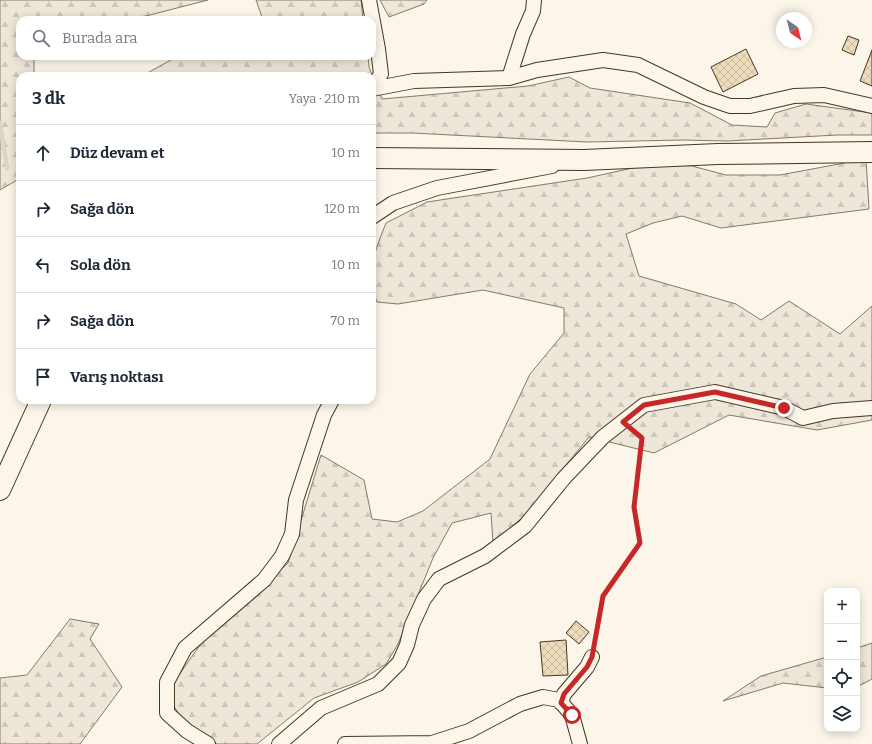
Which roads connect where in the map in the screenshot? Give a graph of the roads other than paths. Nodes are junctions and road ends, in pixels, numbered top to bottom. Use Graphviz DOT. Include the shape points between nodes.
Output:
graph roads {
  1 [pos="370,0"];
  2 [pos="534,0"];
  3 [pos="373,16"];
  4 [pos="376,37"];
  5 [pos="509,78"];
  6 [pos="376,82"];
  7 [pos="376,88"];
  8 [pos="872,106"];
  9 [pos="872,152"];
  10 [pos="376,158"];
  11 [pos="584,160"];
  12 [pos="376,215"];
  13 [pos="39,404"];
  14 [pos="330,404"];
  15 [pos="872,408"];
  16 [pos="0,490"];
  17 [pos="592,657"];
  18 [pos="561,703"];
  19 [pos="208,744"];
  20 [pos="279,744"];
  21 [pos="345,744"];
  22 [pos="580,744"];
  1 -- 3 [label="street"];
  2 -- 5 [label="street" via="533,11"];
  4 -- 6 [label="street" via="381,74"];
  5 -- 7 [label="street" via="414,81"];
  5 -- 8 [label="street" via="537,70 603,60 638,65 704,97 730,106 750,106 794,96 824,95"];
  9 -- 11 [label="main road" via="718,154"];
  10 -- 11 [label="main road"];
  11 -- 12 [label="street" via="437,188 393,203"];
  13 -- 16 [label="main road"];
  14 -- 19 [label="street" via="296,500 292,534 282,556 264,580 185,648 167,682 167,713 187,731"];
  15 -- 20 [label="street" via="833,411 803,418 784,408 715,392 644,405 604,437 564,478 525,526 485,556 439,579 424,599 399,663 378,684 321,708"];
  17 -- 18 [label="street" via="587,667 564,694"];
  18 -- 21 [label="street" via="559,700 544,697 520,704 470,731 432,743"];
  18 -- 22 [label="street" via="572,715"];
}
